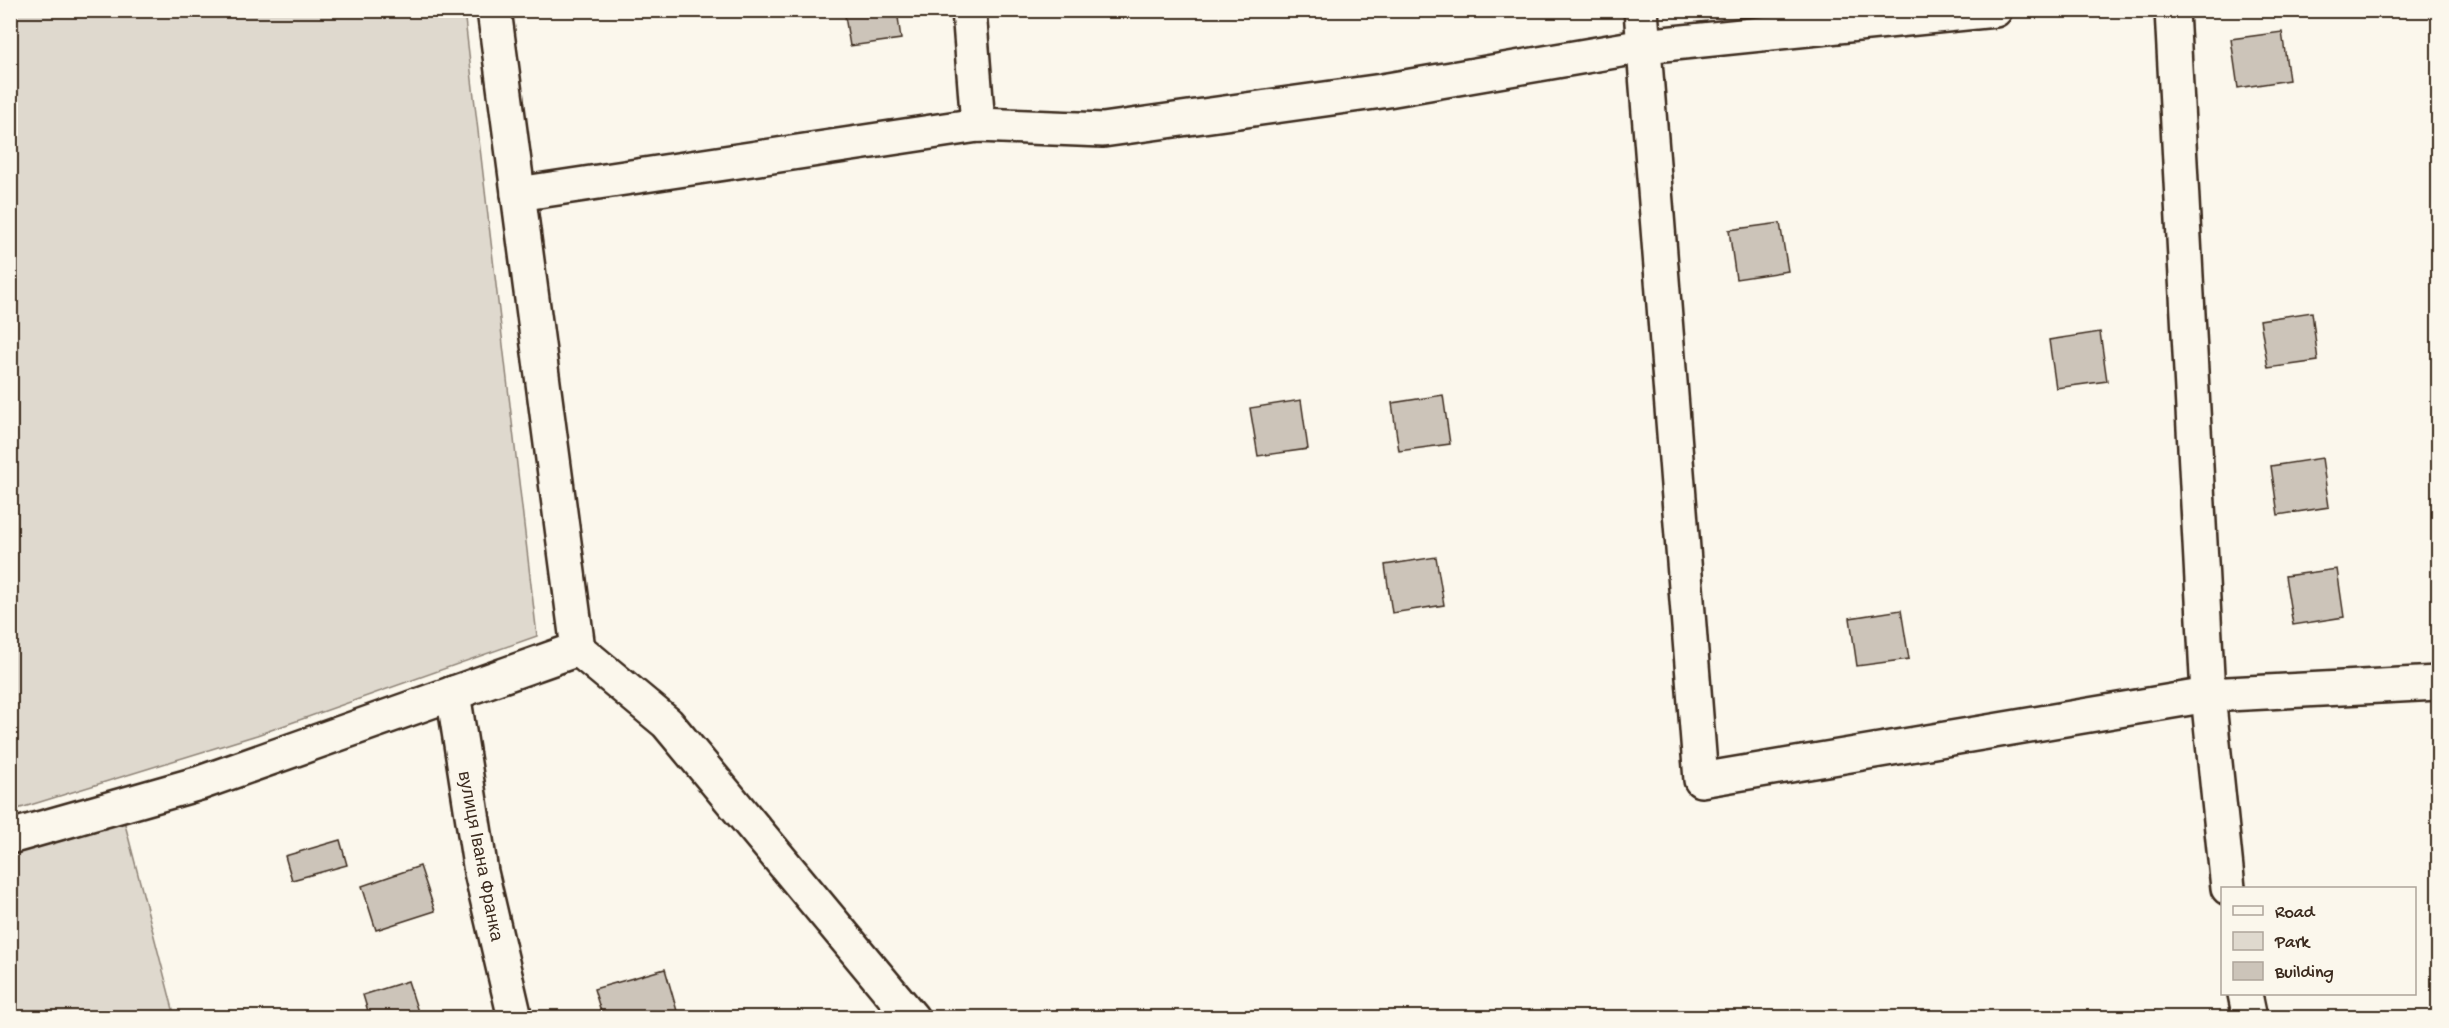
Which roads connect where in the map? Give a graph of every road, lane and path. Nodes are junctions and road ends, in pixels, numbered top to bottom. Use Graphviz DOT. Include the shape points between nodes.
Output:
graph roads {
  1 [pos="494,10"];
  2 [pos="969,10"];
  3 [pos="1641,10"];
  4 [pos="1995,10"];
  5 [pos="2172,10"];
  6 [pos="1644,46"];
  7 [pos="978,126"];
  8 [pos="518,195"];
  9 [pos="578,649"];
  10 [pos="2439,683"];
  11 [pos="453,693"];
  12 [pos="2208,695"];
  13 [pos="10,837"];
  14 [pos="2229,887"];
  15 [pos="2245,995"];
  16 [pos="515,1017"];
  17 [pos="912,1017"];
  18 [pos="2250,1017"];
  1 -- 8 [label="street"];
  2 -- 7 [label="street"];
  3 -- 6 [label="street"];
  4 -- 6 [label="street"];
  5 -- 12 [label="street"];
  6 -- 7 [label="street" via="1382,91 1103,130"];
  6 -- 12 [label="street" via="1701,780"];
  7 -- 8 [label="street"];
  8 -- 9 [label="street"];
  9 -- 11 [label="street"];
  9 -- 17 [label="street" via="667,723"];
  10 -- 12 [label="street"];
  11 -- 13 [label="street" via="200,783"];
  11 -- 16 [label="street, вулиця Івана Франка" via="481,872"];
  12 -- 14 [label="street"];
  15 -- 18 [label="street"];
}
